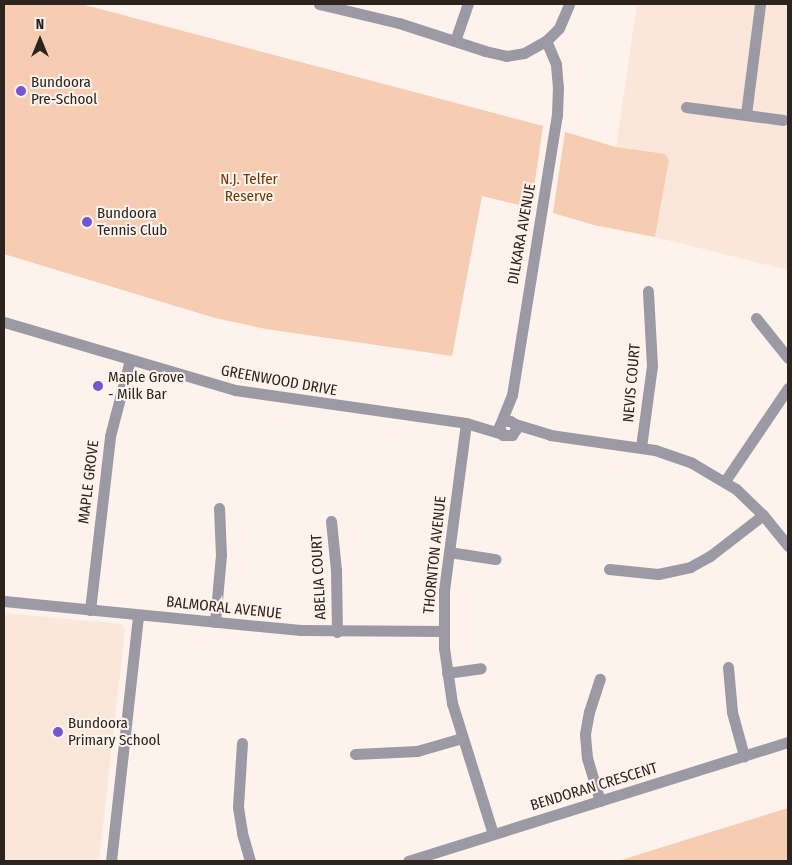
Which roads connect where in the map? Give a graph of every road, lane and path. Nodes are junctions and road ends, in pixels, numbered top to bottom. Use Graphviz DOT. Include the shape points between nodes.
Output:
graph roads {
  1 [pos="319,4"];
  2 [pos="468,4"];
  3 [pos="569,4"];
  4 [pos="760,4"];
  5 [pos="336,6"];
  6 [pos="455,41"];
  7 [pos="543,43"];
  8 [pos="686,107"];
  9 [pos="746,114"];
  10 [pos="783,120"];
  11 [pos="648,291"];
  12 [pos="756,318"];
  13 [pos="4,322"];
  14 [pos="788,358"];
  15 [pos="130,360"];
  16 [pos="788,388"];
  17 [pos="466,423"];
  18 [pos="508,427"];
  19 [pos="641,448"];
  20 [pos="724,481"];
  21 [pos="219,508"];
  22 [pos="763,515"];
  23 [pos="331,520"];
  24 [pos="788,546"];
  25 [pos="449,552"];
  26 [pos="495,559"];
  27 [pos="609,569"];
  28 [pos="4,601"];
  29 [pos="90,610"];
  30 [pos="138,615"];
  31 [pos="215,622"];
  32 [pos="443,631"];
  33 [pos="337,632"];
  34 [pos="728,666"];
  35 [pos="481,668"];
  36 [pos="447,673"];
  37 [pos="600,679"];
  38 [pos="462,738"];
  39 [pos="788,742"];
  40 [pos="242,743"];
  41 [pos="354,754"];
  42 [pos="744,756"];
  43 [pos="600,801"];
  44 [pos="493,834"];
  45 [pos="111,861"];
  46 [pos="250,861"];
  47 [pos="408,861"];
  1 -- 5 [label="street"];
  2 -- 6 [label="street"];
  3 -- 7 [label="street" via="559,28"];
  4 -- 9 [label="street"];
  5 -- 6 [label="street"];
  6 -- 7 [label="street" via="506,56 524,53"];
  7 -- 18 [label="street, DILKARA AVENUE" via="558,79 556,115"];
  8 -- 9 [label="street"];
  9 -- 10 [label="street"];
  11 -- 19 [label="street, NEVIS COURT" via="652,366"];
  12 -- 14 [label="street"];
  13 -- 15 [label="street, GREENWOOD DRIVE"];
  15 -- 17 [label="street, GREENWOOD DRIVE" via="250,394"];
  15 -- 29 [label="street, MAPLE GROVE" via="110,436"];
  16 -- 20 [label="street"];
  17 -- 18 [label="street, GREENWOOD DRIVE"];
  17 -- 25 [label="street, THORNTON AVENUE"];
  18 -- 19 [label="street, GREENWOOD DRIVE"];
  19 -- 20 [label="street, GREENWOOD DRIVE" via="692,463"];
  20 -- 22 [label="street, GREENWOOD DRIVE"];
  21 -- 31 [label="street" via="221,555"];
  22 -- 24 [label="street, GREENWOOD DRIVE"];
  22 -- 27 [label="street" via="710,556 684,569 652,574"];
  23 -- 33 [label="street, ABELIA COURT"];
  25 -- 26 [label="street"];
  25 -- 32 [label="street, THORNTON AVENUE"];
  28 -- 29 [label="street, BALMORAL AVENUE"];
  29 -- 30 [label="street, BALMORAL AVENUE"];
  30 -- 31 [label="street, BALMORAL AVENUE"];
  30 -- 45 [label="street"];
  31 -- 33 [label="street, BALMORAL AVENUE"];
  32 -- 33 [label="street, BALMORAL AVENUE"];
  32 -- 36 [label="street, THORNTON AVENUE"];
  34 -- 42 [label="street" via="732,712"];
  35 -- 36 [label="street"];
  36 -- 38 [label="street, THORNTON AVENUE"];
  37 -- 43 [label="street" via="585,734 587,758"];
  38 -- 41 [label="street" via="417,751"];
  38 -- 44 [label="street, THORNTON AVENUE"];
  39 -- 42 [label="street, BENDORAN CRESCENT"];
  40 -- 46 [label="street" via="238,807"];
  42 -- 43 [label="street, BENDORAN CRESCENT"];
  43 -- 44 [label="street, BENDORAN CRESCENT"];
  44 -- 47 [label="street, BENDORAN CRESCENT"];
}
